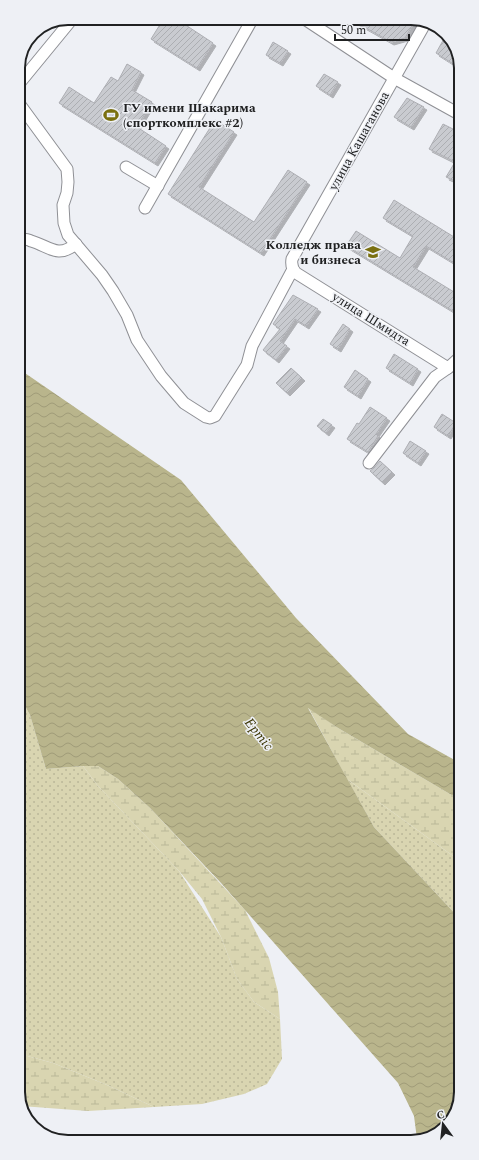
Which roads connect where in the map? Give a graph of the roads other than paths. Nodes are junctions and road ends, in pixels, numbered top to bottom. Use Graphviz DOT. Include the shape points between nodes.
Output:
graph roads {
  1 [pos="67,25"];
  2 [pos="249,25"];
  3 [pos="314,25"];
  4 [pos="423,26"];
  5 [pos="25,76"];
  6 [pos="394,78"];
  7 [pos="454,111"];
  8 [pos="25,112"];
  9 [pos="126,167"];
  10 [pos="158,186"];
  11 [pos="145,208"];
  12 [pos="25,240"];
  13 [pos="76,244"];
  14 [pos="292,264"];
  15 [pos="454,363"];
  16 [pos="448,368"];
  17 [pos="369,463"];
  1 -- 5 [label="street"];
  2 -- 10 [label="street"];
  3 -- 6 [label="street"];
  4 -- 6 [label="street, улица Кашаганова"];
  6 -- 7 [label="street"];
  6 -- 14 [label="street, улица Кашаганова"];
  8 -- 13 [label="street, улица Кашаганова" via="67,169 67,193 63,204 64,223 68,235"];
  9 -- 10 [label="street"];
  10 -- 11 [label="street"];
  12 -- 13 [label="street" via="56,251 69,250"];
  13 -- 14 [label="street, улица Кашаганова" via="113,291 127,315 137,340 165,381 184,403 210,418 216,416 247,366 252,346"];
  14 -- 16 [label="street, улица Шмидта" via="296,273"];
  15 -- 16 [label="street"];
  16 -- 17 [label="street" via="435,377"];
}
